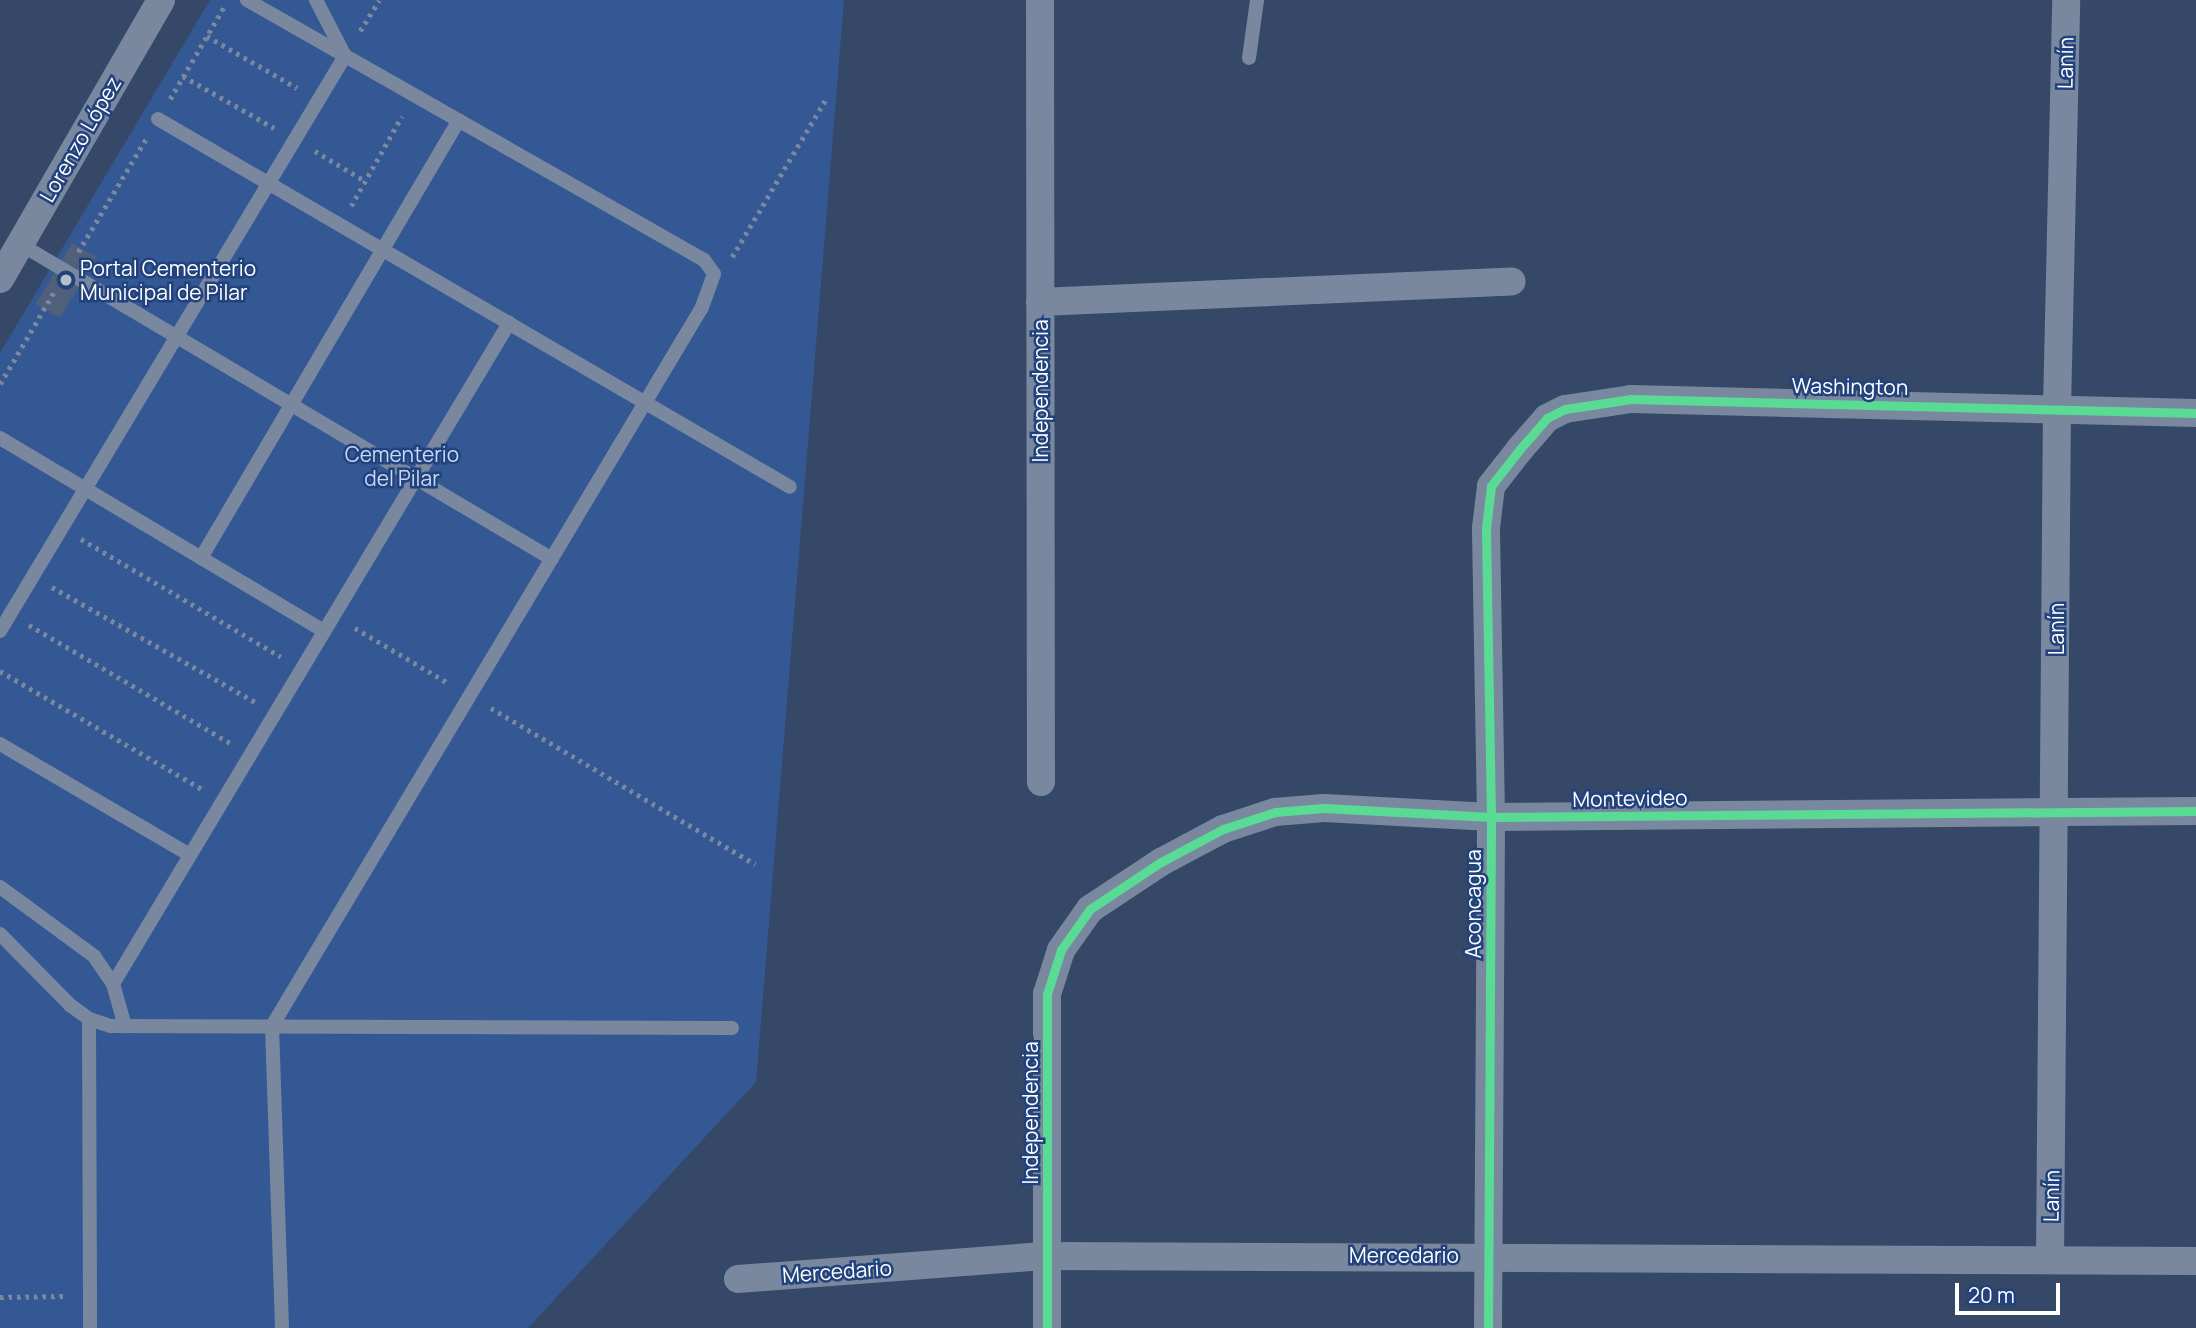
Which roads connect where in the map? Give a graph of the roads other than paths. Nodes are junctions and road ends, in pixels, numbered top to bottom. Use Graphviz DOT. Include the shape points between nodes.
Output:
graph roads {
  1 [pos="161,0"];
  2 [pos="247,0"];
  3 [pos="316,0"];
  4 [pos="1040,0"];
  5 [pos="1257,0"];
  6 [pos="2066,0"];
  7 [pos="345,56"];
  8 [pos="1249,58"];
  9 [pos="158,119"];
  10 [pos="459,120"];
  11 [pos="269,183"];
  12 [pos="20,244"];
  13 [pos="383,249"];
  14 [pos="1,274"];
  15 [pos="1512,281"];
  16 [pos="1040,303"];
  17 [pos="509,323"];
  18 [pos="177,337"];
  19 [pos="646,403"];
  20 [pos="291,404"];
  21 [pos="2057,408"];
  22 [pos="2196,413"];
  23 [pos="0,438"];
  24 [pos="1520,449"];
  25 [pos="416,478"];
  26 [pos="790,487"];
  27 [pos="85,489"];
  28 [pos="201,558"];
  29 [pos="552,559"];
  30 [pos="0,631"];
  31 [pos="324,631"];
  32 [pos="0,744"];
  33 [pos="1041,782"];
  34 [pos="2055,811"];
  35 [pos="2196,811"];
  36 [pos="1491,817"];
  37 [pos="190,855"];
  38 [pos="0,887"];
  39 [pos="1090,909"];
  40 [pos="0,934"];
  41 [pos="113,984"];
  42 [pos="89,1019"];
  43 [pos="125,1026"];
  44 [pos="272,1026"];
  45 [pos="732,1028"];
  46 [pos="1488,1255"];
  47 [pos="1047,1256"];
  48 [pos="2050,1259"];
  49 [pos="2196,1261"];
  50 [pos="738,1279"];
  51 [pos="89,1328"];
  52 [pos="282,1328"];
  53 [pos="1047,1328"];
  54 [pos="1488,1328"];
  1 -- 12 [label="street, Lorenzo López"];
  2 -- 7 [label="lane"];
  3 -- 7 [label="lane"];
  4 -- 16 [label="street, Independencia"];
  5 -- 8 [label="lane"];
  6 -- 21 [label="street, Lanín"];
  7 -- 10 [label="lane"];
  7 -- 11 [label="lane"];
  9 -- 11 [label="lane"];
  10 -- 13 [label="lane"];
  10 -- 19 [label="lane" via="704,260 714,274 712,291"];
  11 -- 13 [label="lane"];
  11 -- 18 [label="lane"];
  12 -- 14 [label="street, Lorenzo López"];
  12 -- 18 [label="lane"];
  13 -- 17 [label="lane"];
  13 -- 20 [label="lane"];
  15 -- 16 [label="street"];
  16 -- 33 [label="street, Independencia"];
  17 -- 19 [label="lane"];
  17 -- 25 [label="lane"];
  18 -- 20 [label="lane"];
  18 -- 27 [label="lane"];
  19 -- 26 [label="lane"];
  19 -- 29 [label="lane"];
  20 -- 25 [label="lane"];
  20 -- 28 [label="lane"];
  21 -- 22 [label="street, Washington"];
  21 -- 24 [label="street, Washington" via="1631,399 1565,409 1547,418"];
  21 -- 34 [label="street, Lanín"];
  23 -- 27 [label="lane"];
  24 -- 36 [label="street, Aconcagua" via="1491,486 1487,501"];
  25 -- 29 [label="lane"];
  25 -- 31 [label="lane"];
  27 -- 28 [label="lane"];
  27 -- 30 [label="lane"];
  28 -- 31 [label="lane"];
  29 -- 44 [label="lane"];
  31 -- 37 [label="lane"];
  32 -- 37 [label="lane"];
  34 -- 35 [label="street, Montevideo"];
  34 -- 36 [label="street, Montevideo"];
  34 -- 48 [label="street, Lanín"];
  36 -- 39 [label="street, Montevideo" via="1324,808 1275,812 1223,830 1161,862"];
  36 -- 46 [label="street, Aconcagua"];
  37 -- 41 [label="lane"];
  38 -- 41 [label="lane" via="94,956"];
  39 -- 47 [label="street, Independencia" via="1061,950 1047,994"];
  40 -- 42 [label="lane" via="28,966"];
  41 -- 43 [label="lane"];
  42 -- 43 [label="lane"];
  42 -- 51 [label="lane"];
  43 -- 44 [label="lane"];
  44 -- 45 [label="lane"];
  44 -- 52 [label="lane"];
  46 -- 47 [label="street, Mercedario"];
  46 -- 48 [label="street, Mercedario"];
  46 -- 54 [label="street, Aconcagua"];
  47 -- 50 [label="street, Mercedario"];
  47 -- 53 [label="street, Independencia"];
  48 -- 49 [label="street, Mercedario"];
}
